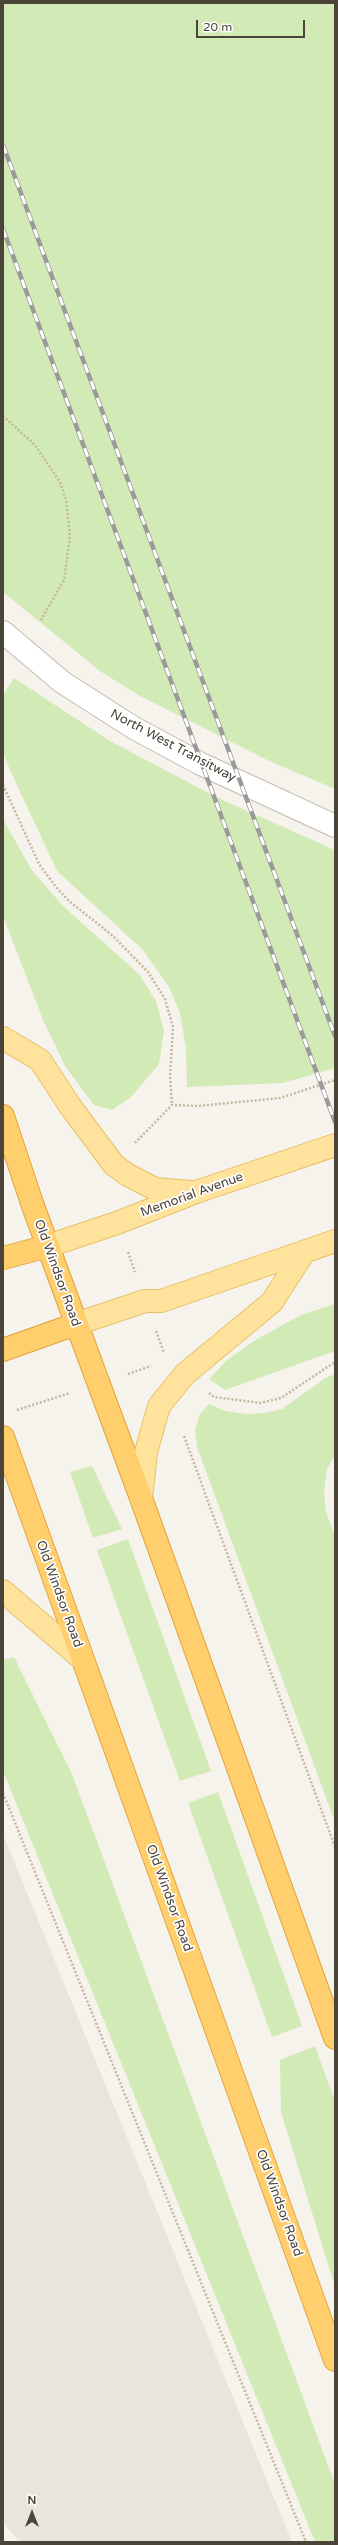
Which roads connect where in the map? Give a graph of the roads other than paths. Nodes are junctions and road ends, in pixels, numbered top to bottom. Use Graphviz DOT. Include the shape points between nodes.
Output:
graph roads {
  1 [pos="3,632"];
  2 [pos="335,826"];
  3 [pos="3,1038"];
  4 [pos="3,1116"];
  5 [pos="335,1145"];
  6 [pos="196,1192"];
  7 [pos="335,1241"];
  8 [pos="48,1246"];
  9 [pos="304,1252"];
  10 [pos="3,1258"];
  11 [pos="76,1324"];
  12 [pos="3,1350"];
  13 [pos="3,1437"];
  14 [pos="141,1498"];
  15 [pos="3,1591"];
  16 [pos="82,1658"];
  17 [pos="335,2038"];
  18 [pos="335,2360"];
  1 -- 2 [label="lane, North West Transitway" via="62,682 134,728 201,764"];
  3 -- 6 [label="main road" via="40,1060 114,1165 155,1189"];
  4 -- 8 [label="highway, Old Windsor Road"];
  5 -- 6 [label="main road, Memorial Avenue"];
  6 -- 8 [label="main road, Memorial Avenue" via="118,1223"];
  7 -- 9 [label="main road"];
  8 -- 10 [label="highway"];
  8 -- 11 [label="highway, Old Windsor Road"];
  9 -- 11 [label="main road" via="161,1301 145,1301"];
  9 -- 14 [label="main road" via="272,1302 185,1374 159,1406 146,1452"];
  11 -- 12 [label="highway"];
  11 -- 14 [label="highway, Old Windsor Road"];
  13 -- 16 [label="highway, Old Windsor Road"];
  14 -- 17 [label="highway, Old Windsor Road"];
  15 -- 16 [label="main road"];
  16 -- 18 [label="highway, Old Windsor Road"];
}
